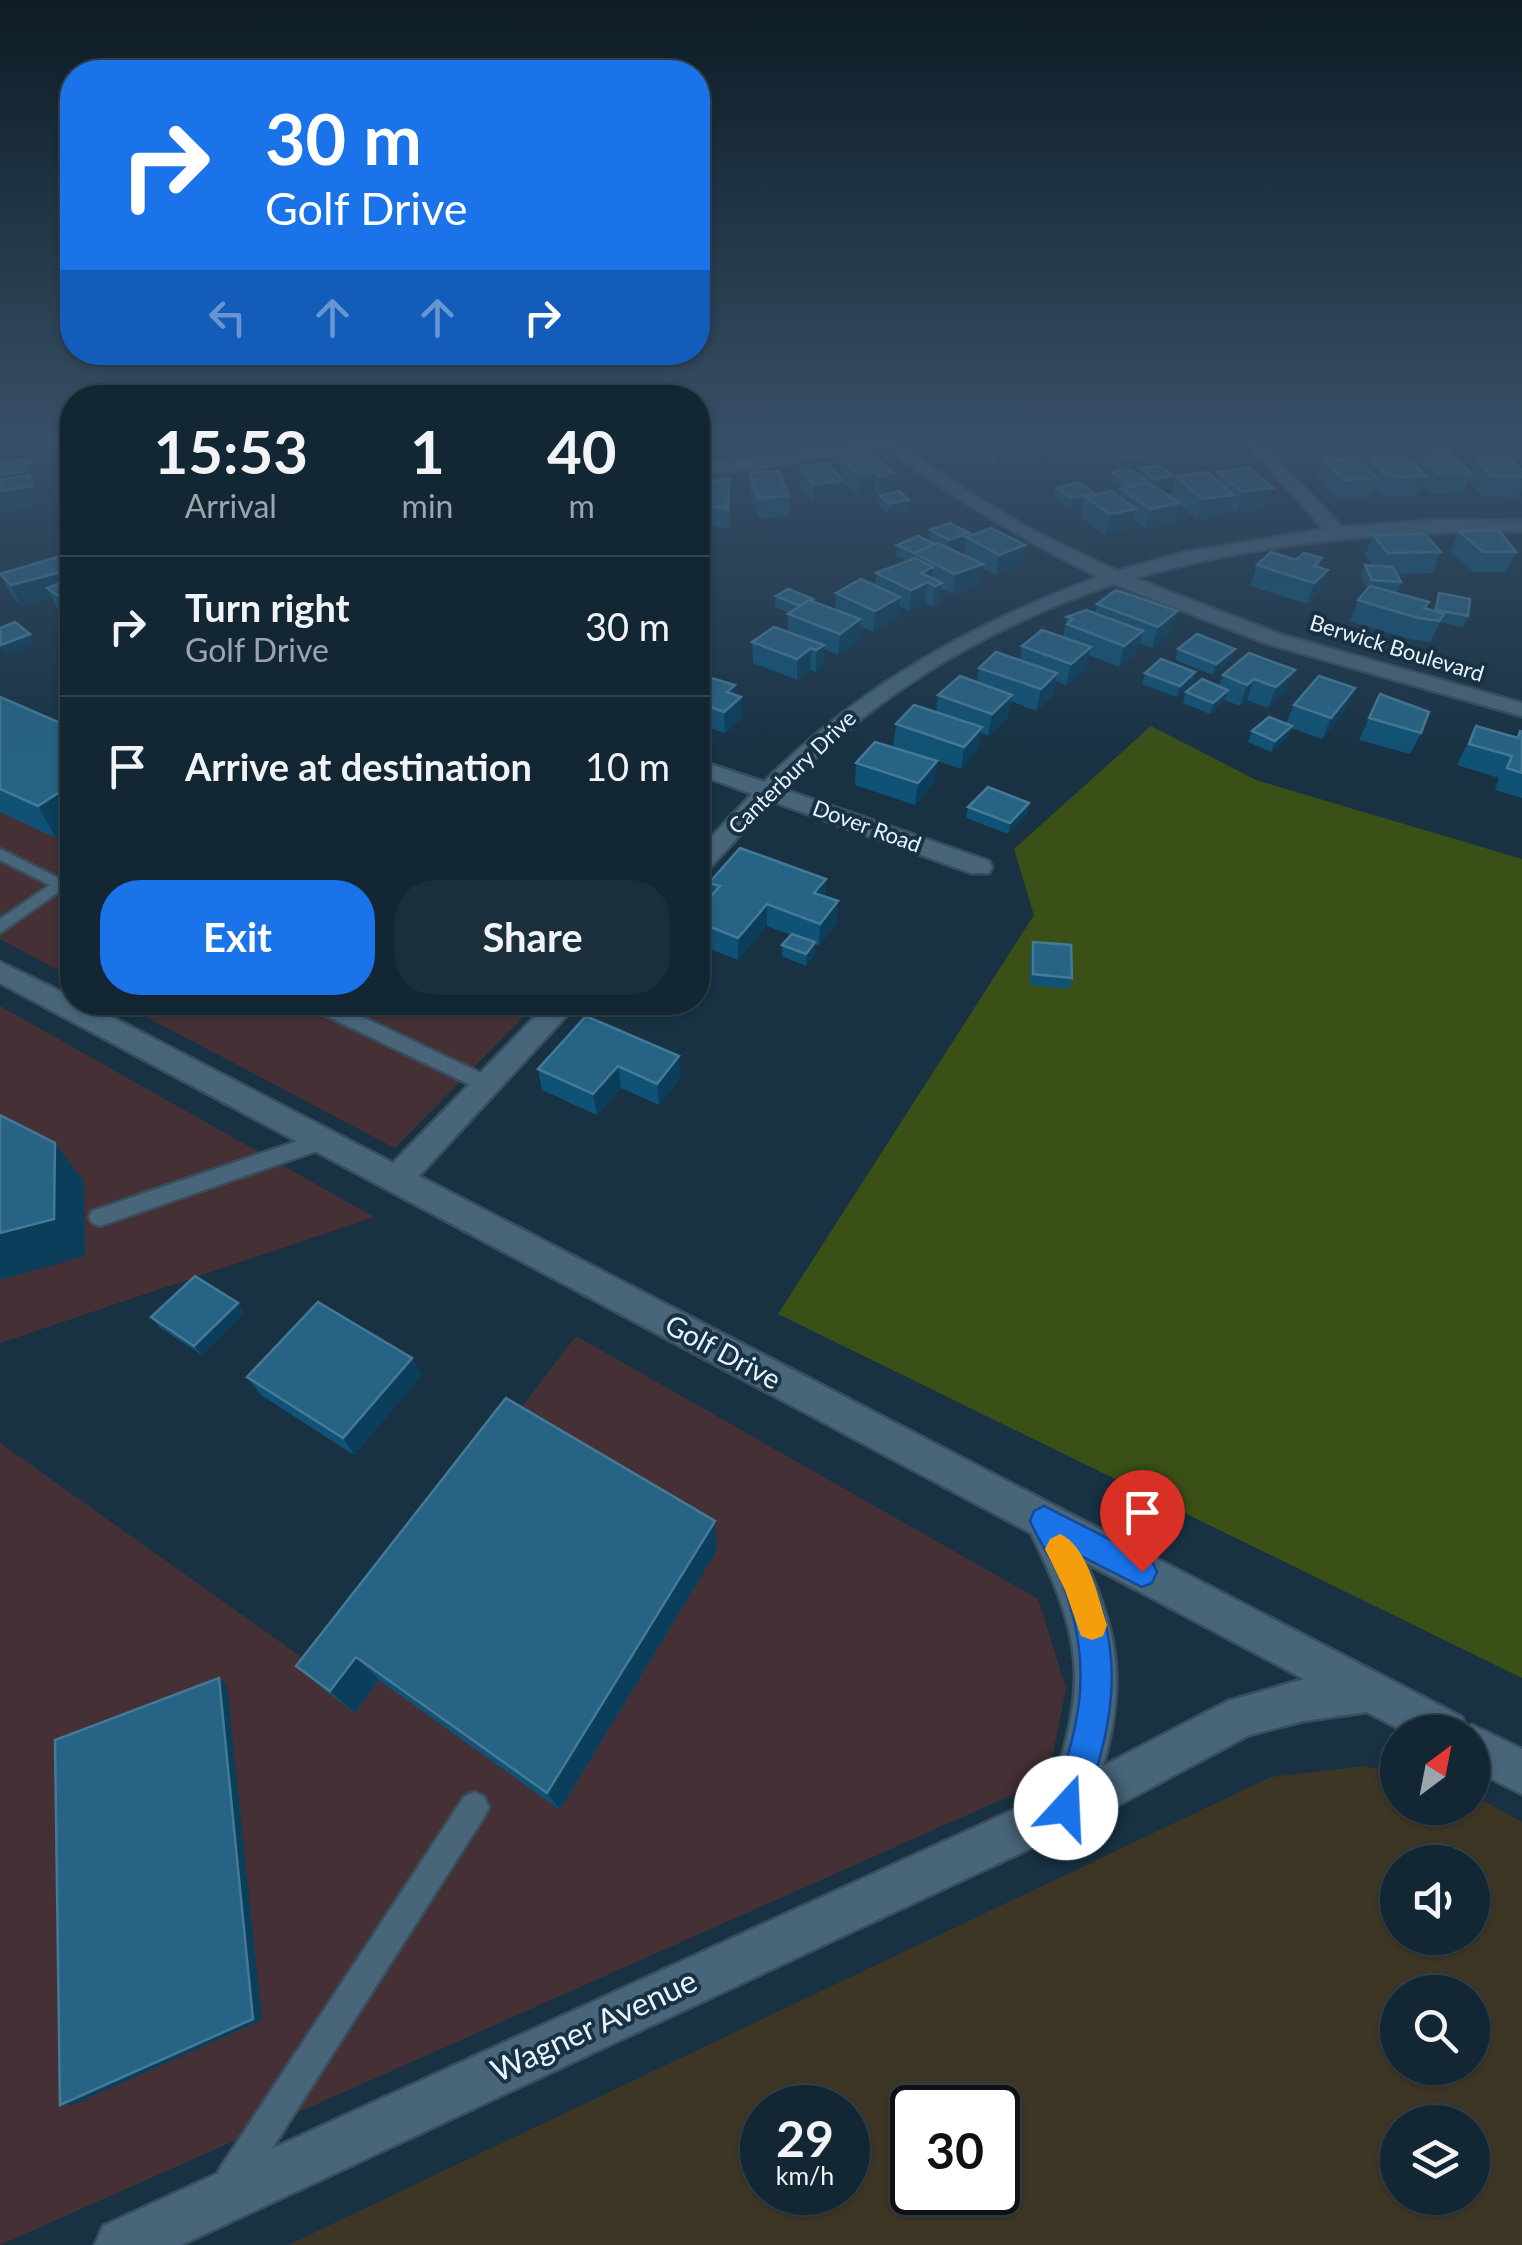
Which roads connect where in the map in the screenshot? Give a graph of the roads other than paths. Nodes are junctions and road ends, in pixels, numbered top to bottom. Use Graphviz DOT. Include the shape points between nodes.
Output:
graph roads {
  1 [pos="1059,547"];
  2 [pos="1246,547"];
  3 [pos="1119,577"];
  4 [pos="1522,710"];
  5 [pos="710,771"];
  6 [pos="768,792"];
  7 [pos="710,852"];
  8 [pos="0,854"];
  9 [pos="980,866"];
  10 [pos="60,883"];
  11 [pos="60,892"];
  12 [pos="0,927"];
  13 [pos="0,971"];
  14 [pos="60,1002"];
  15 [pos="84,1015"];
  16 [pos="342,1015"];
  17 [pos="554,1015"];
  18 [pos="488,1084"];
  19 [pos="322,1140"];
  20 [pos="396,1180"];
  21 [pos="100,1217"];
  22 [pos="1044,1521"];
  23 [pos="1369,1691"];
  24 [pos="1415,1715"];
  25 [pos="1490,1755"];
  26 [pos="1522,1772"];
  27 [pos="474,1807"];
  28 [pos="1066,1808"];
  29 [pos="219,2200"];
  30 [pos="122,2245"];
  1 -- 3 [label="street, Berwick Boulevard"];
  2 -- 3 [label="street, Canterbury Drive"];
  3 -- 4 [label="street, Berwick Boulevard" via="1290,642"];
  3 -- 6 [label="street, Canterbury Drive" via="1046,602 940,652 849,716"];
  5 -- 6 [label="street, Dover Road"];
  6 -- 7 [label="street, Canterbury Drive"];
  6 -- 9 [label="street, Dover Road"];
  8 -- 10 [label="lane"];
  11 -- 12 [label="lane"];
  13 -- 14 [label="street, Golf Drive"];
  15 -- 19 [label="street, Golf Drive"];
  16 -- 18 [label="lane"];
  17 -- 18 [label="street"];
  18 -- 20 [label="street"];
  19 -- 20 [label="street, Golf Drive"];
  19 -- 21 [label="lane"];
  20 -- 22 [label="street, Golf Drive"];
  22 -- 23 [label="street, Golf Drive"];
  22 -- 28 [label="street" via="1079,1584 1098,1662 1092,1737"];
  23 -- 24 [label="street, Golf Drive"];
  23 -- 28 [label="street, Wagner Avenue" via="1243,1716"];
  25 -- 26 [label="street"];
  27 -- 29 [label="lane"];
  28 -- 29 [label="street, Wagner Avenue"];
  29 -- 30 [label="street, Wagner Avenue"];
}
